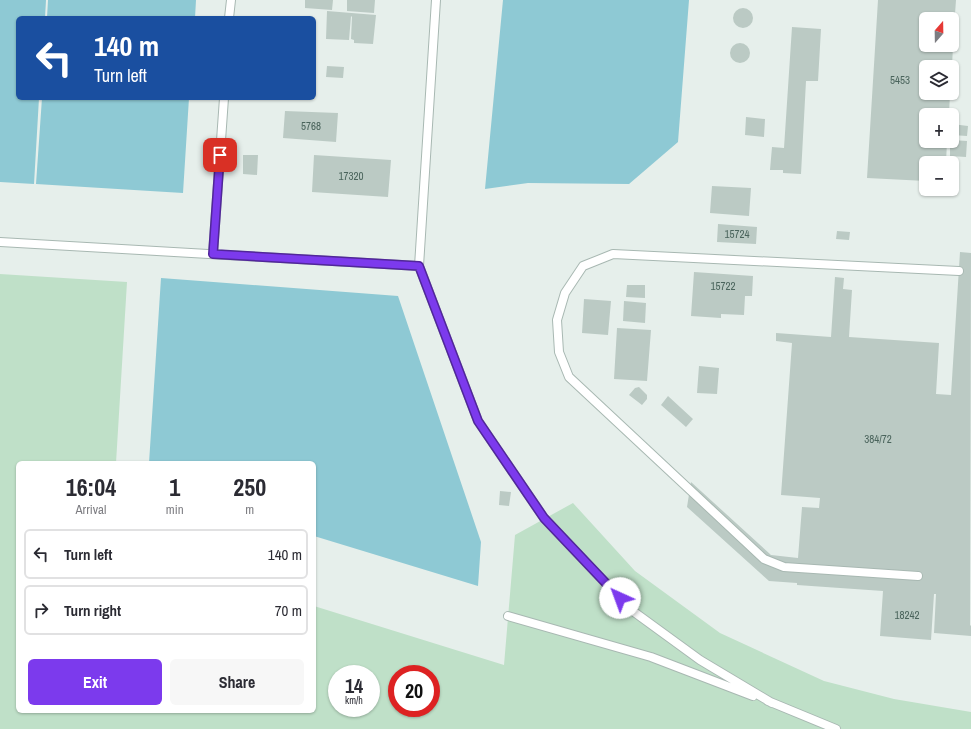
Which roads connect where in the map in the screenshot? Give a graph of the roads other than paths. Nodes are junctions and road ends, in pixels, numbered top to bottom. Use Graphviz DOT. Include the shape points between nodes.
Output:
graph roads {
  1 [pos="231,0"];
  2 [pos="436,0"];
  3 [pos="230,16"];
  4 [pos="224,100"];
  5 [pos="0,242"];
  6 [pos="213,254"];
  7 [pos="419,266"];
  8 [pos="959,272"];
  9 [pos="918,576"];
  10 [pos="508,616"];
  11 [pos="772,703"];
  12 [pos="836,729"];
  1 -- 3 [label="lane"];
  2 -- 7 [label="lane"];
  4 -- 6 [label="lane"];
  5 -- 6 [label="lane"];
  6 -- 7 [label="lane"];
  7 -- 11 [label="lane" via="478,421 544,518 630,609 700,660"];
  8 -- 9 [label="lane" via="613,254 583,266 565,293 557,320 559,352 569,377 764,559 784,567"];
  10 -- 11 [label="lane" via="651,658"];
  11 -- 12 [label="lane"];
}
